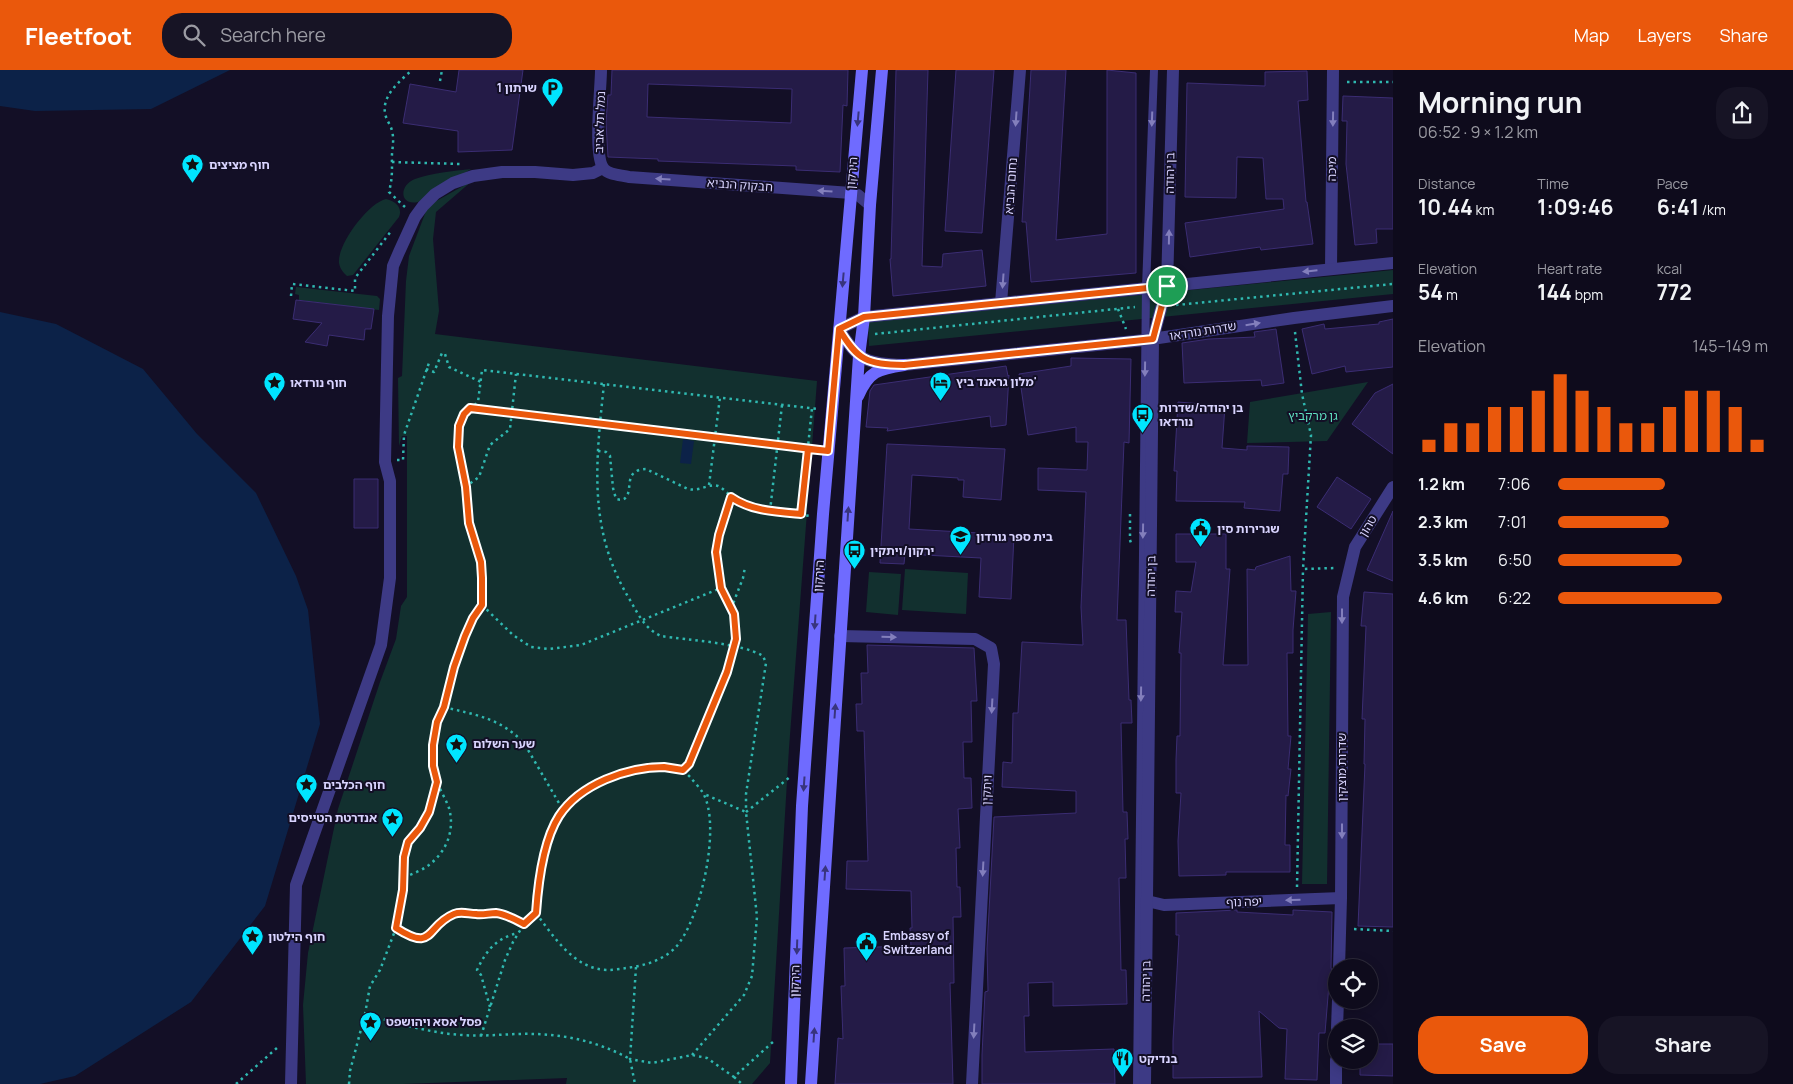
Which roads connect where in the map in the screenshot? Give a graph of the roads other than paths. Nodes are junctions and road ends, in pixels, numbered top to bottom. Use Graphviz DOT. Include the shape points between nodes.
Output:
graph roads {
  1 [pos="602,70"];
  2 [pos="862,70"];
  3 [pos="882,70"];
  4 [pos="1020,70"];
  5 [pos="1154,70"];
  6 [pos="1173,70"];
  7 [pos="1333,76"];
  8 [pos="605,170"];
  9 [pos="851,192"];
  10 [pos="870,205"];
  11 [pos="1393,263"];
  12 [pos="1331,269"];
  13 [pos="1167,286"];
  14 [pos="1146,288"];
  15 [pos="1002,303"];
  16 [pos="1393,306"];
  17 [pos="864,317"];
  18 [pos="839,329"];
  19 [pos="1149,340"];
  20 [pos="859,356"];
  21 [pos="904,365"];
  22 [pos="856,400"];
  23 [pos="1393,487"];
  24 [pos="1350,568"];
  25 [pos="840,636"];
  26 [pos="1341,898"];
  27 [pos="1147,901"];
  28 [pos="1339,959"];
  29 [pos="1336,1069"];
  30 [pos="291,1084"];
  31 [pos="791,1084"];
  32 [pos="811,1084"];
  33 [pos="972,1084"];
  34 [pos="1137,1084"];
  35 [pos="1145,1084"];
  36 [pos="1336,1084"];
  1 -- 8 [label="street, נמל תל אביב" via="598,144 599,161"];
  2 -- 9 [label="main road, הירקון, one-way"];
  3 -- 10 [label="main road, הירקון"];
  4 -- 15 [label="street, נחום הנביא, one-way"];
  5 -- 14 [label="lane, בן יהודה, one-way"];
  13 -- 6 [label="street, בן יהודה, one-way"];
  7 -- 12 [label="street, מיכה, one-way"];
  9 -- 8 [label="street, חבקוק הנביא, one-way" via="629,176"];
  8 -- 30 [label="street" via="573,175 502,172 453,183 423,206 393,266 388,316 385,462 390,481 388,605 380,645 296,885"];
  9 -- 10 [label="street"];
  9 -- 18 [label="main road, הירקון, one-way"];
  10 -- 17 [label="main road, הירקון"];
  11 -- 12 [label="street"];
  12 -- 13 [label="street, one-way"];
  13 -- 14 [label="street"];
  13 -- 19 [label="street, בן יהודה"];
  14 -- 15 [label="street"];
  14 -- 19 [label="lane, בן יהודה"];
  15 -- 17 [label="street"];
  19 -- 16 [label="street, שדרות נורדאו, one-way"];
  17 -- 18 [label="street"];
  17 -- 20 [label="main road, הירקון"];
  18 -- 20 [label="street"];
  18 -- 31 [label="main road, הירקון, one-way" via="802,806"];
  19 -- 21 [label="street, שדרות נורדאו"];
  19 -- 27 [label="street, בן יהודה"];
  19 -- 34 [label="lane, בן יהודה, one-way"];
  20 -- 21 [label="street, שדרות נורדאו" via="871,362"];
  20 -- 22 [label="main road, הירקון"];
  21 -- 22 [label="main road" via="872,373"];
  25 -- 22 [label="main road, הירקון, one-way"];
  23 -- 24 [label="street, טהון" via="1355,547"];
  24 -- 26 [label="street, שדרות מוצקין, one-way" via="1342,597"];
  32 -- 25 [label="main road, הירקון, one-way"];
  25 -- 33 [label="street, ויתקין, one-way" via="975,640 991,648 994,664"];
  26 -- 27 [label="street, יפה נוף, one-way" via="1164,905"];
  26 -- 28 [label="street, שדרות מוצקין"];
  27 -- 35 [label="street, בן יהודה"];
  29 -- 36 [label="street"];
}
